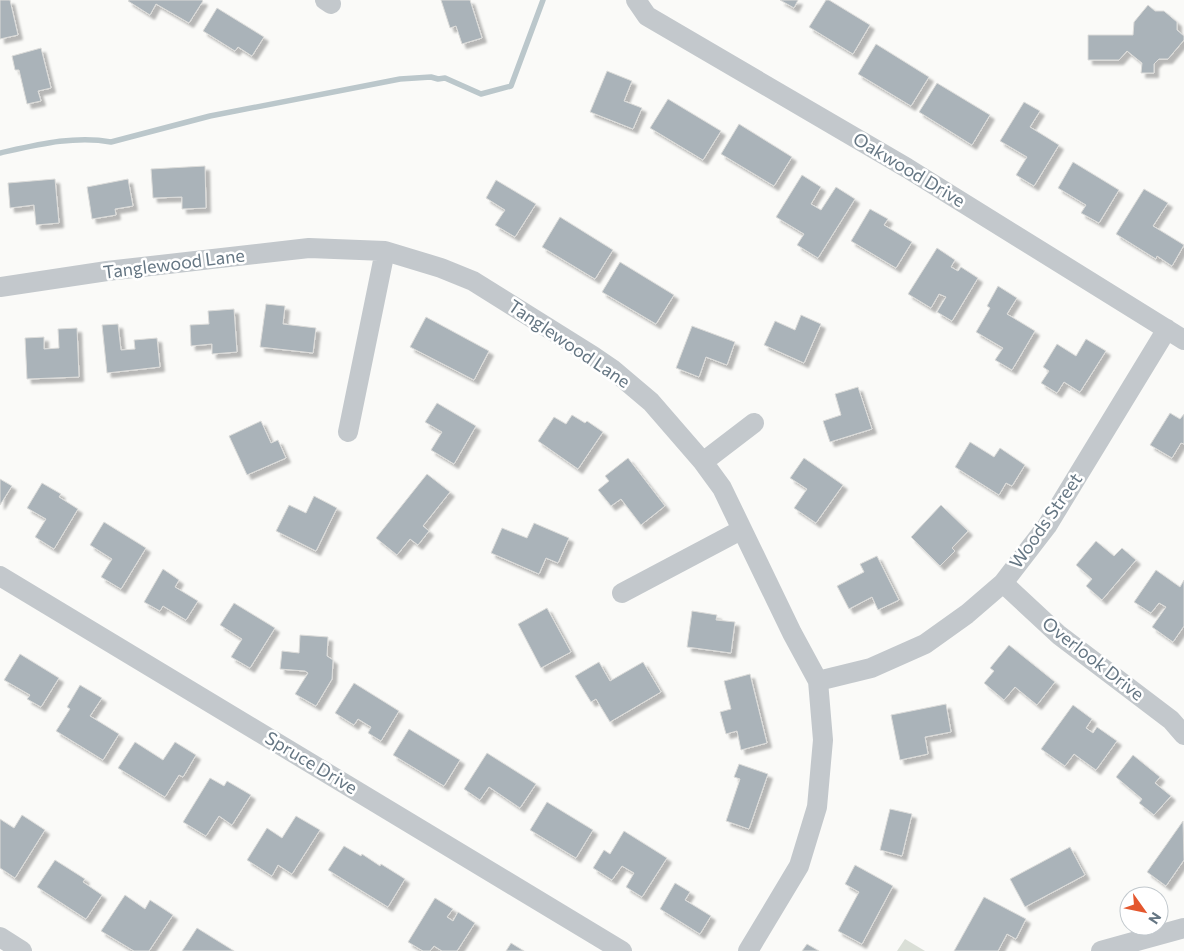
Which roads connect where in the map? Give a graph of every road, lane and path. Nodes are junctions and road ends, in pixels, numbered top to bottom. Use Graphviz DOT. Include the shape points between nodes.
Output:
graph roads {
  1 [pos="636,0"];
  2 [pos="386,251"];
  3 [pos="0,286"];
  4 [pos="1176,335"];
  5 [pos="754,422"];
  6 [pos="348,432"];
  7 [pos="703,462"];
  8 [pos="741,530"];
  9 [pos="0,576"];
  10 [pos="1003,582"];
  11 [pos="622,592"];
  12 [pos="818,681"];
  13 [pos="1184,735"];
  14 [pos="1184,928"];
  15 [pos="0,937"];
  16 [pos="22,951"];
  17 [pos="622,951"];
  18 [pos="748,951"];
  19 [pos="1101,951"];
  1 -- 4 [label="street, Oakwood Drive" via="647,16 907,168"];
  2 -- 3 [label="street, Tanglewood Lane" via="309,248"];
  2 -- 6 [label="street"];
  2 -- 7 [label="street, Tanglewood Lane" via="473,281 593,356 651,402"];
  4 -- 10 [label="street, Woods Street" via="1047,526"];
  5 -- 7 [label="street"];
  7 -- 8 [label="street, Tanglewood Lane" via="722,488"];
  8 -- 11 [label="street"];
  8 -- 12 [label="street, Tanglewood Lane"];
  9 -- 17 [label="street, Spruce Drive"];
  10 -- 12 [label="street, Woods Street" via="967,614 925,644 871,668"];
  10 -- 13 [label="street, Overlook Drive" via="1059,635 1171,720"];
  12 -- 18 [label="street, Tanglewood Lane" via="823,740 817,807 799,866"];
  14 -- 19 [label="street"];
  15 -- 16 [label="street"];
}
